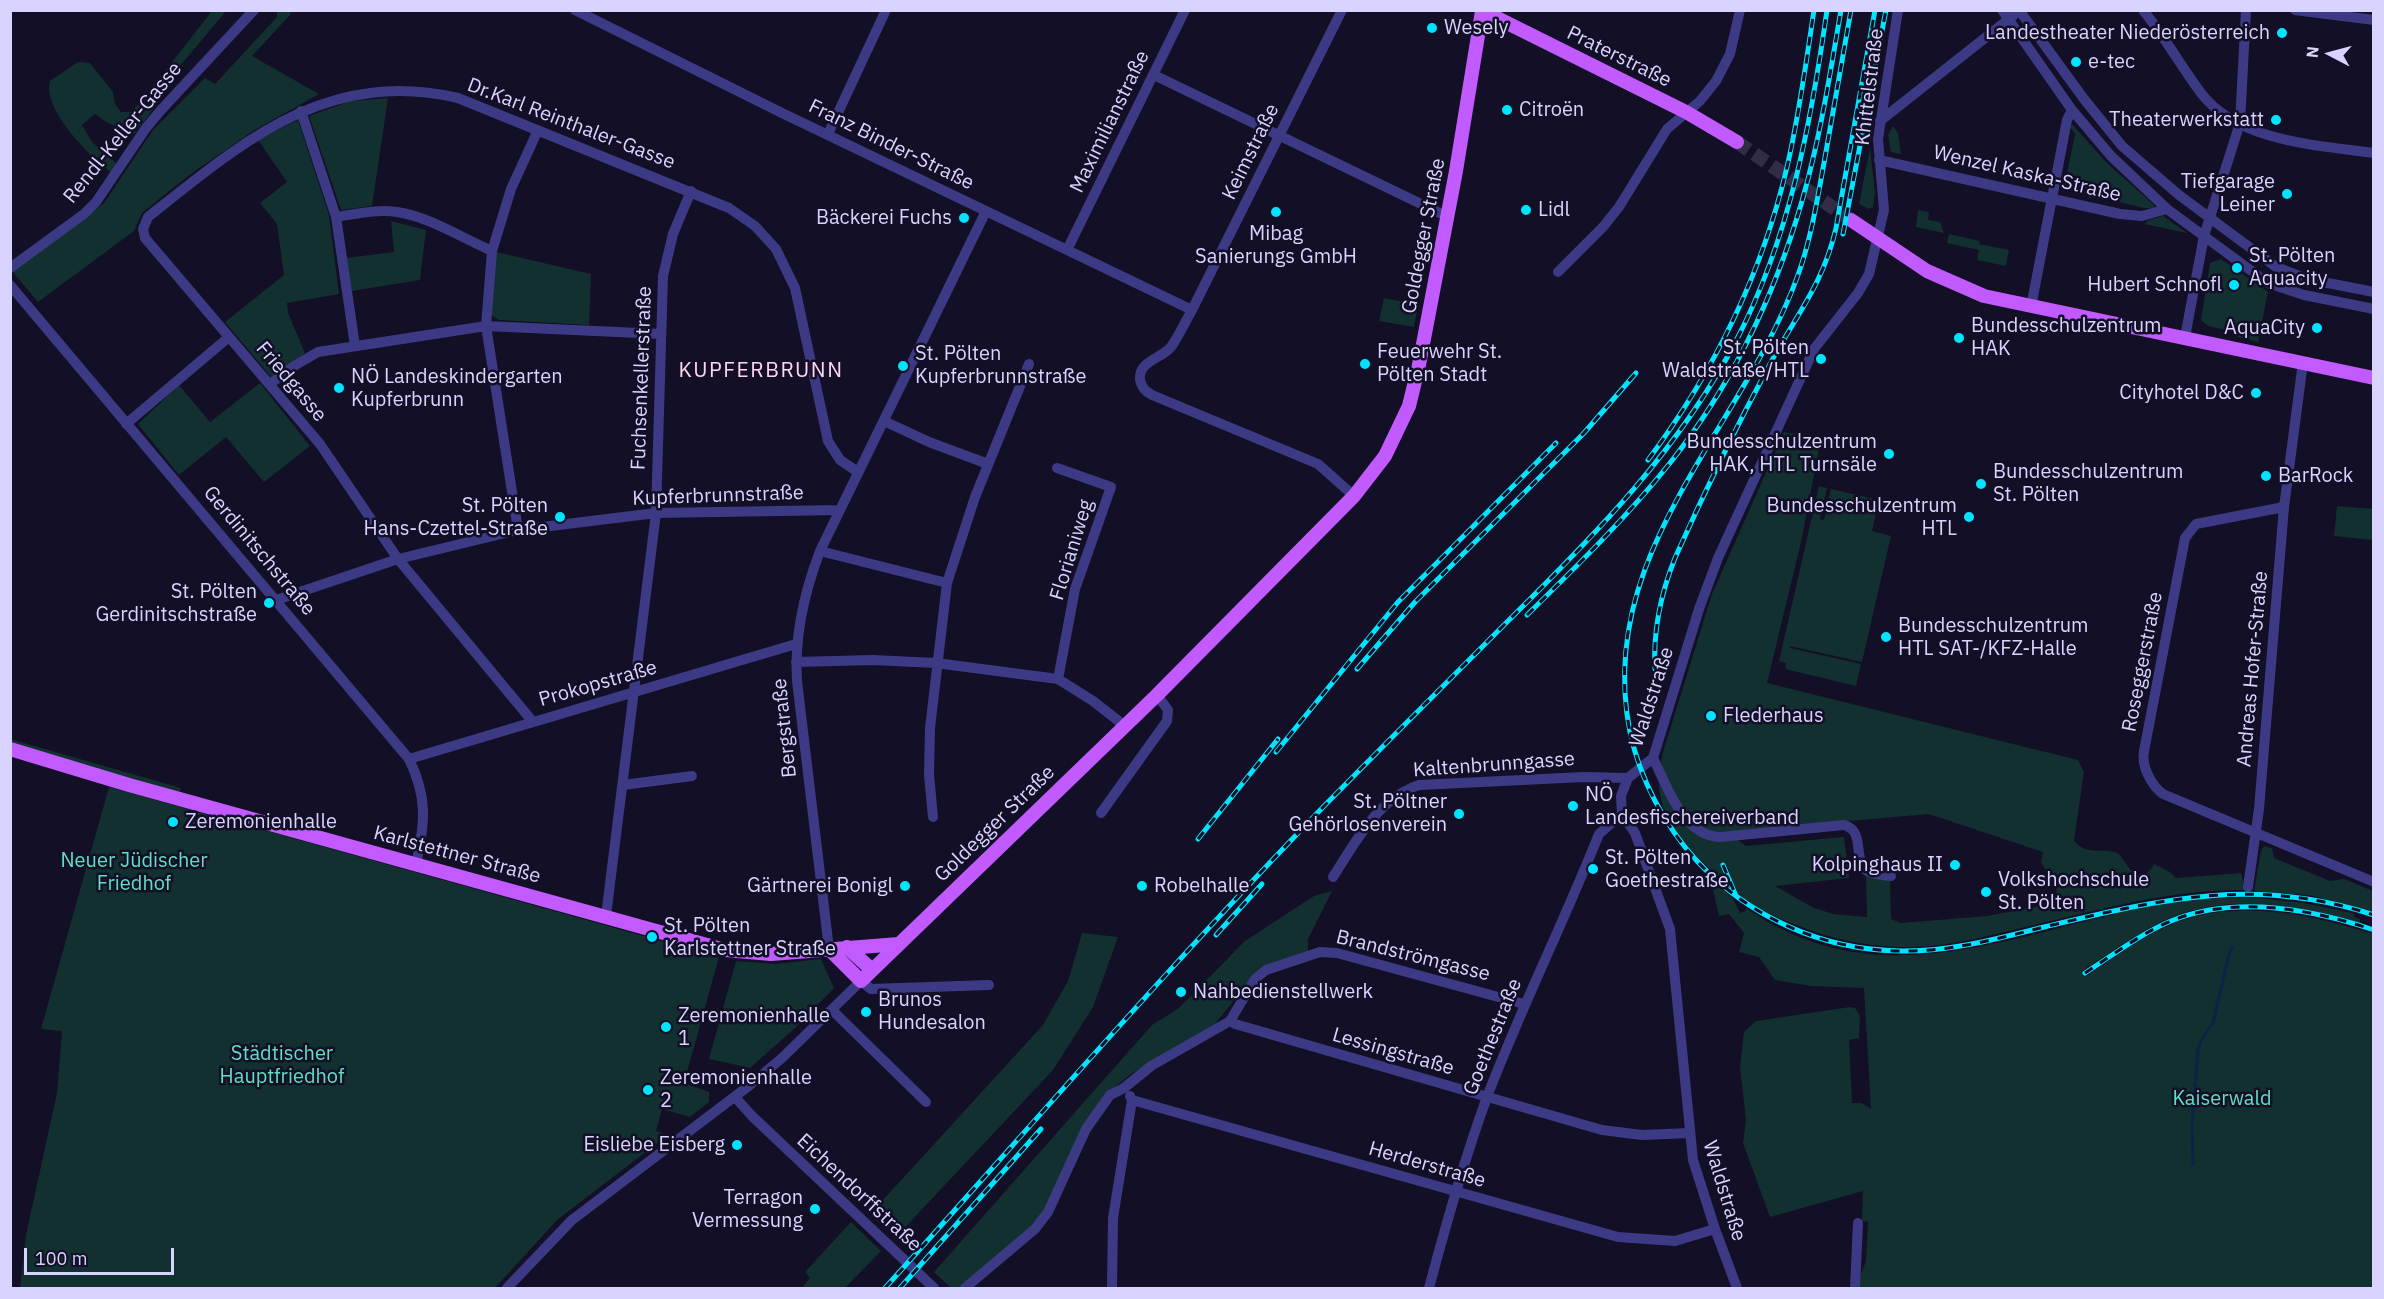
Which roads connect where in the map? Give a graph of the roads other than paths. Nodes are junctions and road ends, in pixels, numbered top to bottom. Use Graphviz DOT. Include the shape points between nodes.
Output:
graph roads {
  1 [pos="254,10"];
  2 [pos="575,10"];
  3 [pos="886,10"];
  4 [pos="1185,10"];
  5 [pos="1342,10"];
  6 [pos="1740,10"];
  7 [pos="1898,10"];
  8 [pos="2142,10"];
  9 [pos="2246,10"];
  10 [pos="2295,10"];
  11 [pos="1482,11"];
  12 [pos="2020,11"];
  13 [pos="2351,14"];
  14 [pos="2005,15"];
  15 [pos="2373,20"];
  16 [pos="1154,75"];
  17 [pos="2072,110"];
  18 [pos="301,111"];
  19 [pos="1686,112"];
  20 [pos="1880,121"];
  21 [pos="2240,123"];
  22 [pos="538,130"];
  23 [pos="828,134"];
  24 [pos="1279,135"];
  25 [pos="1737,142"];
  26 [pos="2373,153"];
  27 [pos="1879,160"];
  28 [pos="691,191"];
  29 [pos="2053,198"];
  30 [pos="2167,209"];
  31 [pos="986,211"];
  32 [pos="336,217"];
  33 [pos="1448,217"];
  34 [pos="2210,218"];
  35 [pos="1851,220"];
  36 [pos="2204,236"];
  37 [pos="145,238"];
  38 [pos="1877,239"];
  39 [pos="1067,250"];
  40 [pos="492,251"];
  41 [pos="10,268"];
  42 [pos="1558,272"];
  43 [pos="10,285"];
  44 [pos="2373,292"];
  45 [pos="2031,307"];
  46 [pos="2373,309"];
  47 [pos="1192,310"];
  48 [pos="486,326"];
  49 [pos="661,334"];
  50 [pos="230,337"];
  51 [pos="2185,337"];
  52 [pos="355,346"];
  53 [pos="2303,362"];
  54 [pos="1029,364"];
  55 [pos="2373,378"];
  56 [pos="270,384"];
  57 [pos="884,421"];
  58 [pos="126,424"];
  59 [pos="988,464"];
  60 [pos="1057,468"];
  61 [pos="858,472"];
  62 [pos="1354,496"];
  63 [pos="2284,507"];
  64 [pos="840,510"];
  65 [pos="656,513"];
  66 [pos="518,530"];
  67 [pos="820,551"];
  68 [pos="398,559"];
  69 [pos="947,583"];
  70 [pos="276,600"];
  71 [pos="796,644"];
  72 [pos="796,662"];
  73 [pos="936,663"];
  74 [pos="1058,680"];
  75 [pos="634,693"];
  76 [pos="1157,695"];
  77 [pos="533,722"];
  78 [pos="1125,726"];
  79 [pos="10,749"];
  80 [pos="1653,758"];
  81 [pos="409,759"];
  82 [pos="692,776"];
  83 [pos="1628,778"];
  84 [pos="622,785"];
  85 [pos="1101,813"];
  86 [pos="1622,814"];
  87 [pos="933,817"];
  88 [pos="2256,834"];
  89 [pos="416,864"];
  90 [pos="1891,876"];
  91 [pos="1334,878"];
  92 [pos="2373,882"];
  93 [pos="2248,887"];
  94 [pos="606,916"];
  95 [pos="899,944"];
  96 [pos="847,947"];
  97 [pos="829,949"];
  98 [pos="872,970"];
  99 [pos="861,981"];
  100 [pos="989,985"];
  101 [pos="1524,1004"];
  102 [pos="832,1010"];
  103 [pos="1230,1021"];
  104 [pos="1125,1088"];
  105 [pos="735,1097"];
  106 [pos="1487,1098"];
  107 [pos="1132,1100"];
  108 [pos="926,1102"];
  109 [pos="1689,1133"];
  110 [pos="1455,1191"];
  111 [pos="1858,1223"];
  112 [pos="1715,1229"];
  113 [pos="507,1288"];
  114 [pos="934,1288"];
  115 [pos="965,1288"];
  116 [pos="1112,1288"];
  117 [pos="1429,1288"];
  118 [pos="1737,1288"];
  119 [pos="1855,1288"];
  1 -- 41 [label="street, Rendl-Keller-Gasse" via="146,128 96,202"];
  2 -- 23 [label="street, Franz Binder-Straße"];
  3 -- 23 [label="street"];
  4 -- 16 [label="street, Maximilianstraße"];
  5 -- 24 [label="street, Keimstraße"];
  6 -- 19 [label="street" via="1724,70 1700,101"];
  7 -- 20 [label="street, Khittelstraße"];
  8 -- 21 [label="street" via="2201,93 2227,117"];
  9 -- 21 [label="street"];
  10 -- 13 [label="street"];
  11 -- 19 [label="main road, Praterstraße"];
  11 -- 33 [label="main road, Goldegger Straße"];
  12 -- 14 [label="street"];
  12 -- 34 [label="street" via="2122,146"];
  13 -- 15 [label="street"];
  14 -- 17 [label="street"];
  14 -- 20 [label="street"];
  16 -- 24 [label="street"];
  16 -- 39 [label="street, Maximilianstraße"];
  17 -- 29 [label="street"];
  17 -- 30 [label="street" via="2111,156"];
  18 -- 22 [label="street, Dr.Karl Reinthaler-Gasse" via="351,95 430,92 458,98"];
  18 -- 32 [label="street"];
  18 -- 37 [label="street, Dr.Karl Reinthaler-Gasse" via="231,151 147,217"];
  19 -- 25 [label="main road, Praterstraße"];
  19 -- 42 [label="street" via="1667,129 1603,227"];
  20 -- 27 [label="street, Khittelstraße"];
  21 -- 26 [label="street" via="2290,141"];
  21 -- 34 [label="street"];
  22 -- 28 [label="street, Dr.Karl Reinthaler-Gasse"];
  22 -- 40 [label="street" via="512,189"];
  23 -- 31 [label="street, Franz Binder-Straße"];
  24 -- 33 [label="street"];
  24 -- 47 [label="street, Keimstraße"];
  27 -- 29 [label="street, Wenzel Kaska-Straße"];
  27 -- 38 [label="street, Khittelstraße" via="1884,210"];
  28 -- 49 [label="street, Fuchsenkellerstraße" via="673,234 663,276"];
  28 -- 61 [label="street, Dr.Karl Reinthaler-Gasse" via="729,208 755,226 776,249 795,288 828,441 840,460"];
  29 -- 30 [label="street, Wenzel Kaska-Straße" via="2131,215"];
  29 -- 45 [label="street"];
  30 -- 36 [label="street"];
  31 -- 39 [label="street, Franz Binder-Straße"];
  31 -- 57 [label="street"];
  32 -- 40 [label="street" via="371,211 396,212 418,217"];
  32 -- 52 [label="street"];
  33 -- 62 [label="main road, Goldegger Straße" via="1409,406 1386,456"];
  34 -- 36 [label="street"];
  34 -- 44 [label="street" via="2276,267 2307,279"];
  35 -- 38 [label="main road"];
  36 -- 46 [label="street" via="2268,283"];
  36 -- 51 [label="street"];
  37 -- 50 [label="street, Friedgasse"];
  38 -- 45 [label="main road" via="1947,281 1984,296"];
  38 -- 80 [label="street, Waldstraße" via="1869,274 1814,349 1718,558"];
  39 -- 47 [label="street, Franz Binder-Straße"];
  40 -- 48 [label="street"];
  43 -- 58 [label="street, Gerdinitschstraße"];
  45 -- 51 [label="main road"];
  47 -- 62 [label="street, Keimstraße" via="1170,349 1142,368 1141,383 1146,391 1318,464"];
  48 -- 49 [label="street"];
  48 -- 52 [label="street"];
  48 -- 66 [label="street"];
  49 -- 65 [label="street, Fuchsenkellerstraße"];
  50 -- 56 [label="street, Friedgasse"];
  50 -- 58 [label="street"];
  51 -- 53 [label="main road"];
  52 -- 56 [label="street" via="318,352"];
  53 -- 55 [label="main road"];
  53 -- 63 [label="street, Andreas Hofer-Straße"];
  54 -- 59 [label="street"];
  56 -- 68 [label="street, Friedgasse" via="320,444"];
  57 -- 59 [label="street"];
  57 -- 61 [label="street"];
  58 -- 70 [label="street, Gerdinitschstraße"];
  59 -- 69 [label="street"];
  60 -- 74 [label="street, Florianiweg" via="1111,487 1076,589"];
  61 -- 64 [label="street"];
  62 -- 76 [label="main road, Goldegger Straße"];
  63 -- 88 [label="street, Andreas Hofer-Straße"];
  63 -- 88 [label="street, Roseggerstraße" via="2196,524 2186,538 2144,750 2145,767 2163,794"];
  64 -- 65 [label="street, Kupferbrunnstraße"];
  64 -- 67 [label="street, Bergstraße"];
  65 -- 66 [label="street, Kupferbrunnstraße"];
  65 -- 75 [label="street, Fuchsenkellerstraße"];
  66 -- 68 [label="street, Kupferbrunnstraße"];
  67 -- 69 [label="street"];
  67 -- 71 [label="street, Bergstraße" via="803,604"];
  68 -- 70 [label="street, Kupferbrunnstraße"];
  68 -- 77 [label="street, Friedgasse"];
  69 -- 73 [label="street"];
  70 -- 81 [label="street, Gerdinitschstraße"];
  71 -- 72 [label="street, Bergstraße"];
  71 -- 75 [label="street, Prokopstraße"];
  72 -- 73 [label="street"];
  72 -- 97 [label="street, Bergstraße"];
  73 -- 74 [label="street"];
  73 -- 87 [label="street" via="929,775"];
  74 -- 78 [label="street" via="1094,701"];
  75 -- 77 [label="street, Prokopstraße"];
  75 -- 84 [label="street, Fuchsenkellerstraße"];
  76 -- 78 [label="main road, Goldegger Straße"];
  76 -- 85 [label="street" via="1168,710 1167,721"];
  77 -- 81 [label="street, Prokopstraße"];
  78 -- 95 [label="main road, Goldegger Straße"];
  79 -- 89 [label="main road, Karlstettner Straße"];
  80 -- 83 [label="street, Waldstraße"];
  80 -- 90 [label="street" via="1680,810 1701,833 1720,837 1844,825 1856,834 1862,865 1868,871"];
  81 -- 89 [label="street, Gerdinitschstraße" via="423,798 424,819"];
  82 -- 84 [label="street"];
  83 -- 86 [label="street" via="1621,796"];
  83 -- 91 [label="street, Kaltenbrunngasse" via="1419,785 1393,798 1364,829"];
  84 -- 94 [label="street, Fuchsenkellerstraße"];
  86 -- 101 [label="street, Goethestraße" via="1599,834"];
  86 -- 109 [label="street, Waldstraße" via="1635,833 1670,929"];
  88 -- 92 [label="street, Roseggerstraße"];
  88 -- 93 [label="street, Andreas Hofer-Straße"];
  89 -- 94 [label="main road, Karlstettner Straße"];
  94 -- 97 [label="main road, Karlstettner Straße" via="737,951 771,954"];
  95 -- 96 [label="main road, Karlstettner Straße"];
  95 -- 98 [label="main road, Goldegger Straße"];
  96 -- 97 [label="main road, Karlstettner Straße"];
  96 -- 98 [label="main road"];
  97 -- 99 [label="main road"];
  98 -- 99 [label="main road, Goldegger Straße"];
  99 -- 100 [label="street" via="871,989"];
  99 -- 102 [label="street, Goldegger Straße"];
  101 -- 103 [label="street, Brandströmgasse" via="1328,952 1266,970"];
  101 -- 106 [label="street, Goethestraße"];
  102 -- 105 [label="street, Goldegger Straße"];
  102 -- 108 [label="street"];
  103 -- 104 [label="street, Brandströmgasse" via="1151,1066"];
  103 -- 106 [label="street, Lessingstraße"];
  104 -- 107 [label="street"];
  104 -- 115 [label="street, Brandströmgasse" via="1105,1100 1086,1129 1042,1221"];
  105 -- 113 [label="street, Goldegger Straße" via="572,1220"];
  105 -- 114 [label="street, Eichendorffstraße"];
  106 -- 109 [label="street, Lessingstraße" via="1602,1130 1642,1135"];
  106 -- 110 [label="street, Goethestraße"];
  107 -- 110 [label="street, Herderstraße"];
  107 -- 116 [label="street" via="1113,1218"];
  109 -- 112 [label="street, Waldstraße" via="1693,1160"];
  110 -- 112 [label="street, Herderstraße" via="1618,1237 1675,1241"];
  110 -- 117 [label="street, Goethestraße"];
  111 -- 119 [label="street"];
  112 -- 118 [label="street, Waldstraße"];
}
